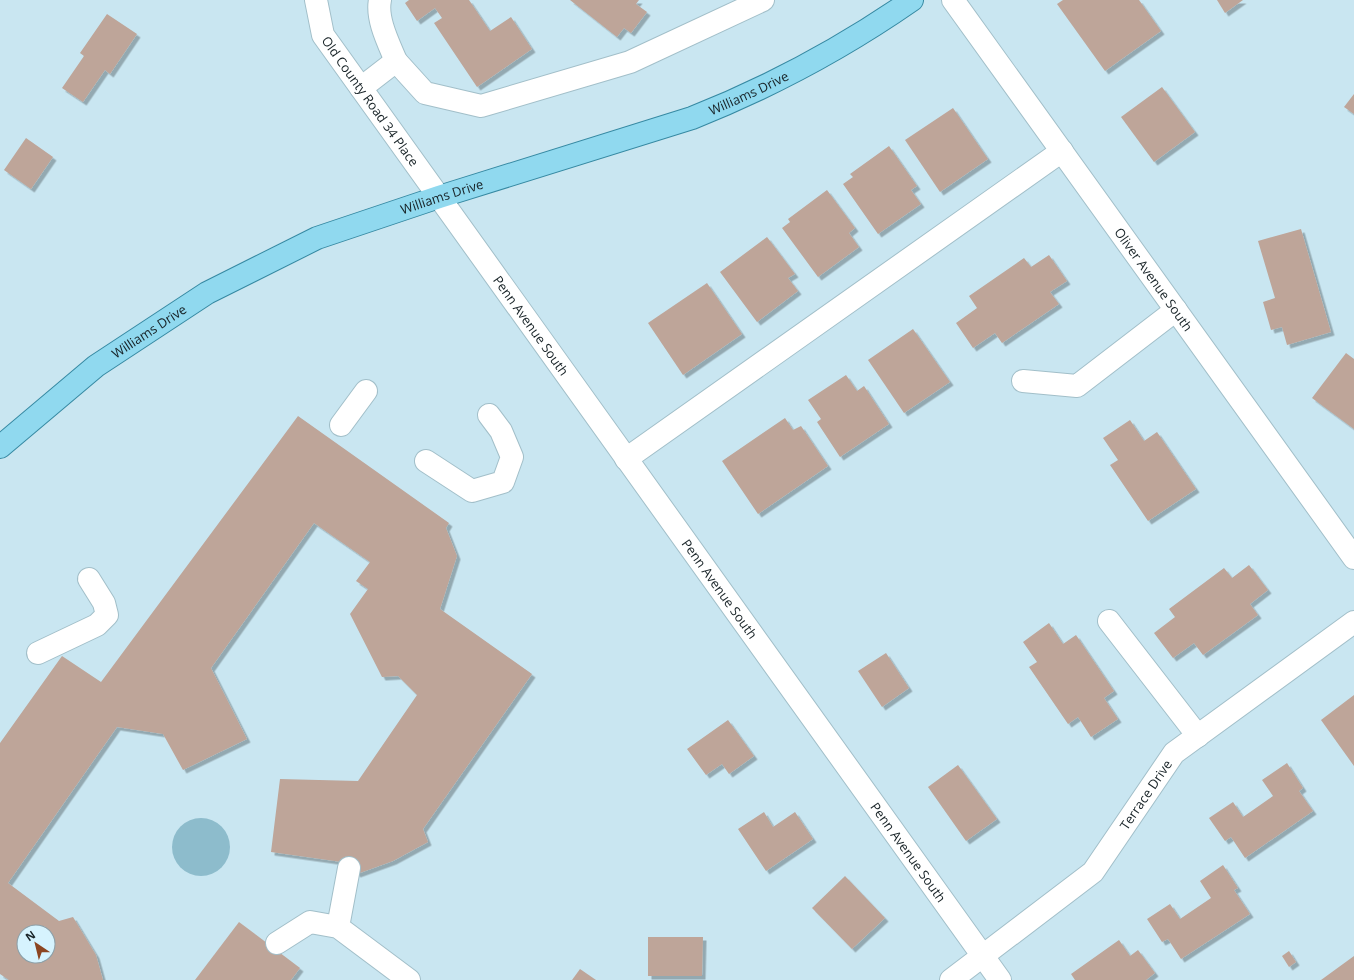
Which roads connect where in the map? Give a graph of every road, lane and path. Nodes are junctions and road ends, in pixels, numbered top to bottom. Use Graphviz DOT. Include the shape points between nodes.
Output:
graph roads {
  1 [pos="316,0"];
  2 [pos="380,0"];
  3 [pos="912,0"];
  4 [pos="953,0"];
  5 [pos="759,1"];
  6 [pos="396,61"];
  7 [pos="361,88"];
  8 [pos="1062,151"];
  9 [pos="439,197"];
  10 [pos="1176,310"];
  11 [pos="1023,381"];
  12 [pos="366,391"];
  13 [pos="489,415"];
  14 [pos="341,424"];
  15 [pos="0,447"];
  16 [pos="626,459"];
  17 [pos="426,460"];
  18 [pos="1354,558"];
  19 [pos="89,580"];
  20 [pos="1109,621"];
  21 [pos="1354,622"];
  22 [pos="38,653"];
  23 [pos="1198,736"];
  24 [pos="349,868"];
  25 [pos="338,926"];
  26 [pos="277,943"];
  27 [pos="982,955"];
  28 [pos="409,980"];
  29 [pos="951,980"];
  30 [pos="1000,980"];
  1 -- 7 [label="street, Old County Road 34 Place" via="323,35"];
  2 -- 6 [label="street" via="378,7 382,23"];
  3 -- 9 [label="main road, Williams Drive" via="800,70 729,104 692,118"];
  4 -- 8 [label="street, Oliver Avenue South"];
  5 -- 6 [label="street" via="630,62 482,106 425,93"];
  6 -- 7 [label="street"];
  7 -- 9 [label="street, Old County Road 34 Place"];
  8 -- 10 [label="street, Oliver Avenue South"];
  8 -- 16 [label="street"];
  9 -- 15 [label="main road, Williams Drive" via="318,238 207,293 96,366"];
  9 -- 16 [label="street, Penn Avenue South"];
  10 -- 11 [label="street" via="1077,386"];
  10 -- 18 [label="street, Oliver Avenue South"];
  12 -- 14 [label="street"];
  13 -- 17 [label="street" via="501,431 512,457 503,482 472,491"];
  16 -- 27 [label="street, Penn Avenue South"];
  19 -- 22 [label="street" via="104,603 107,615 97,625"];
  20 -- 23 [label="street"];
  21 -- 23 [label="street, Terrace Drive"];
  23 -- 27 [label="street, Terrace Drive" via="1174,753 1093,872"];
  24 -- 25 [label="street"];
  25 -- 26 [label="street" via="310,922"];
  25 -- 28 [label="street"];
  27 -- 29 [label="street, Terrace Drive"];
  27 -- 30 [label="street, Penn Avenue South"];
}
